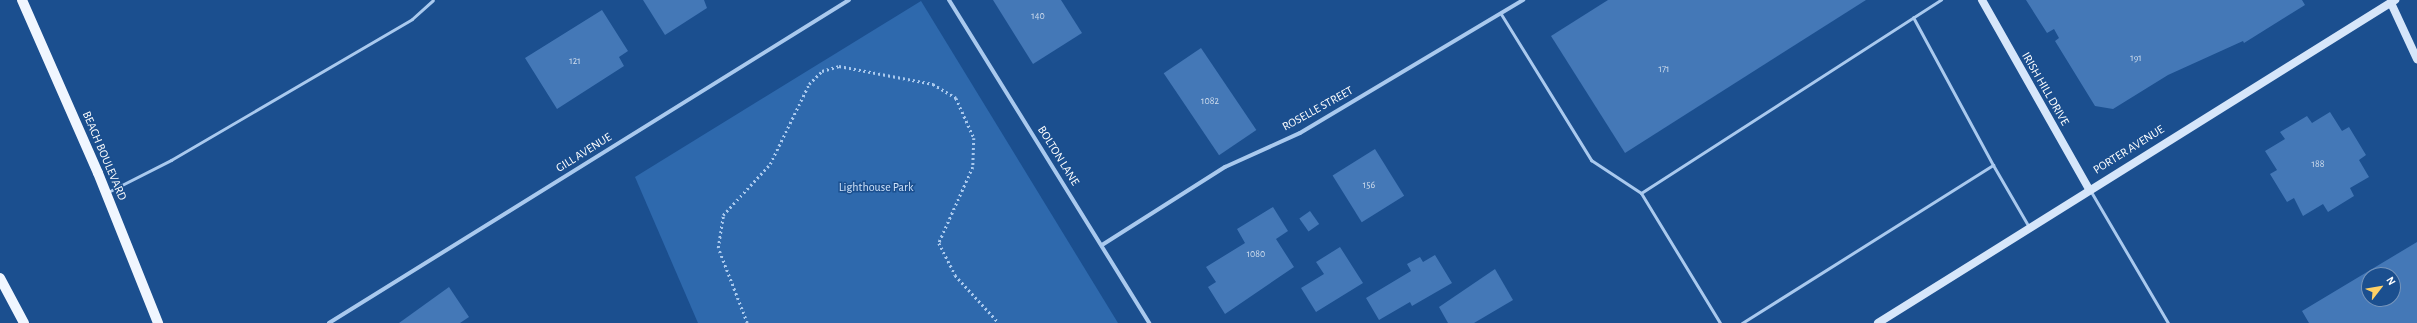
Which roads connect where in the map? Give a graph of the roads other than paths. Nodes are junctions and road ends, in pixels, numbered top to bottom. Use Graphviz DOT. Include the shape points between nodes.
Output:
graph roads {
  1 [pos="22,0"];
  2 [pos="433,0"];
  3 [pos="849,0"];
  4 [pos="949,0"];
  5 [pos="1523,0"];
  6 [pos="1941,0"];
  7 [pos="1982,0"];
  8 [pos="2392,1"];
  9 [pos="1501,14"];
  10 [pos="1913,18"];
  11 [pos="2417,59"];
  12 [pos="1993,165"];
  13 [pos="2089,189"];
  14 [pos="106,193"];
  15 [pos="1641,193"];
  16 [pos="2029,227"];
  17 [pos="1102,245"];
  18 [pos="0,278"];
  19 [pos="24,323"];
  20 [pos="158,323"];
  21 [pos="329,323"];
  22 [pos="1149,323"];
  23 [pos="1720,323"];
  24 [pos="1742,323"];
  25 [pos="1878,323"];
  26 [pos="2168,323"];
  1 -- 14 [label="main road, BEACH BOULEVARD"];
  2 -- 14 [label="lane" via="412,19 171,160"];
  3 -- 21 [label="street, GILL AVENUE"];
  4 -- 17 [label="street, BOLTON LANE"];
  5 -- 9 [label="street, ROSELLE STREET"];
  6 -- 10 [label="lane"];
  7 -- 13 [label="main road, IRISH HILL DRIVE"];
  8 -- 11 [label="main road"];
  8 -- 13 [label="main road, PORTER AVENUE"];
  9 -- 15 [label="lane" via="1592,160"];
  9 -- 17 [label="street, ROSELLE STREET" via="1300,133 1225,167"];
  10 -- 12 [label="lane"];
  10 -- 15 [label="lane"];
  12 -- 16 [label="lane"];
  12 -- 24 [label="lane"];
  13 -- 16 [label="main road, PORTER AVENUE"];
  13 -- 26 [label="lane"];
  14 -- 20 [label="main road, BEACH BOULEVARD"];
  15 -- 23 [label="lane"];
  16 -- 25 [label="main road, PORTER AVENUE"];
  17 -- 22 [label="street, BOLTON LANE"];
  18 -- 19 [label="main road"];
}
